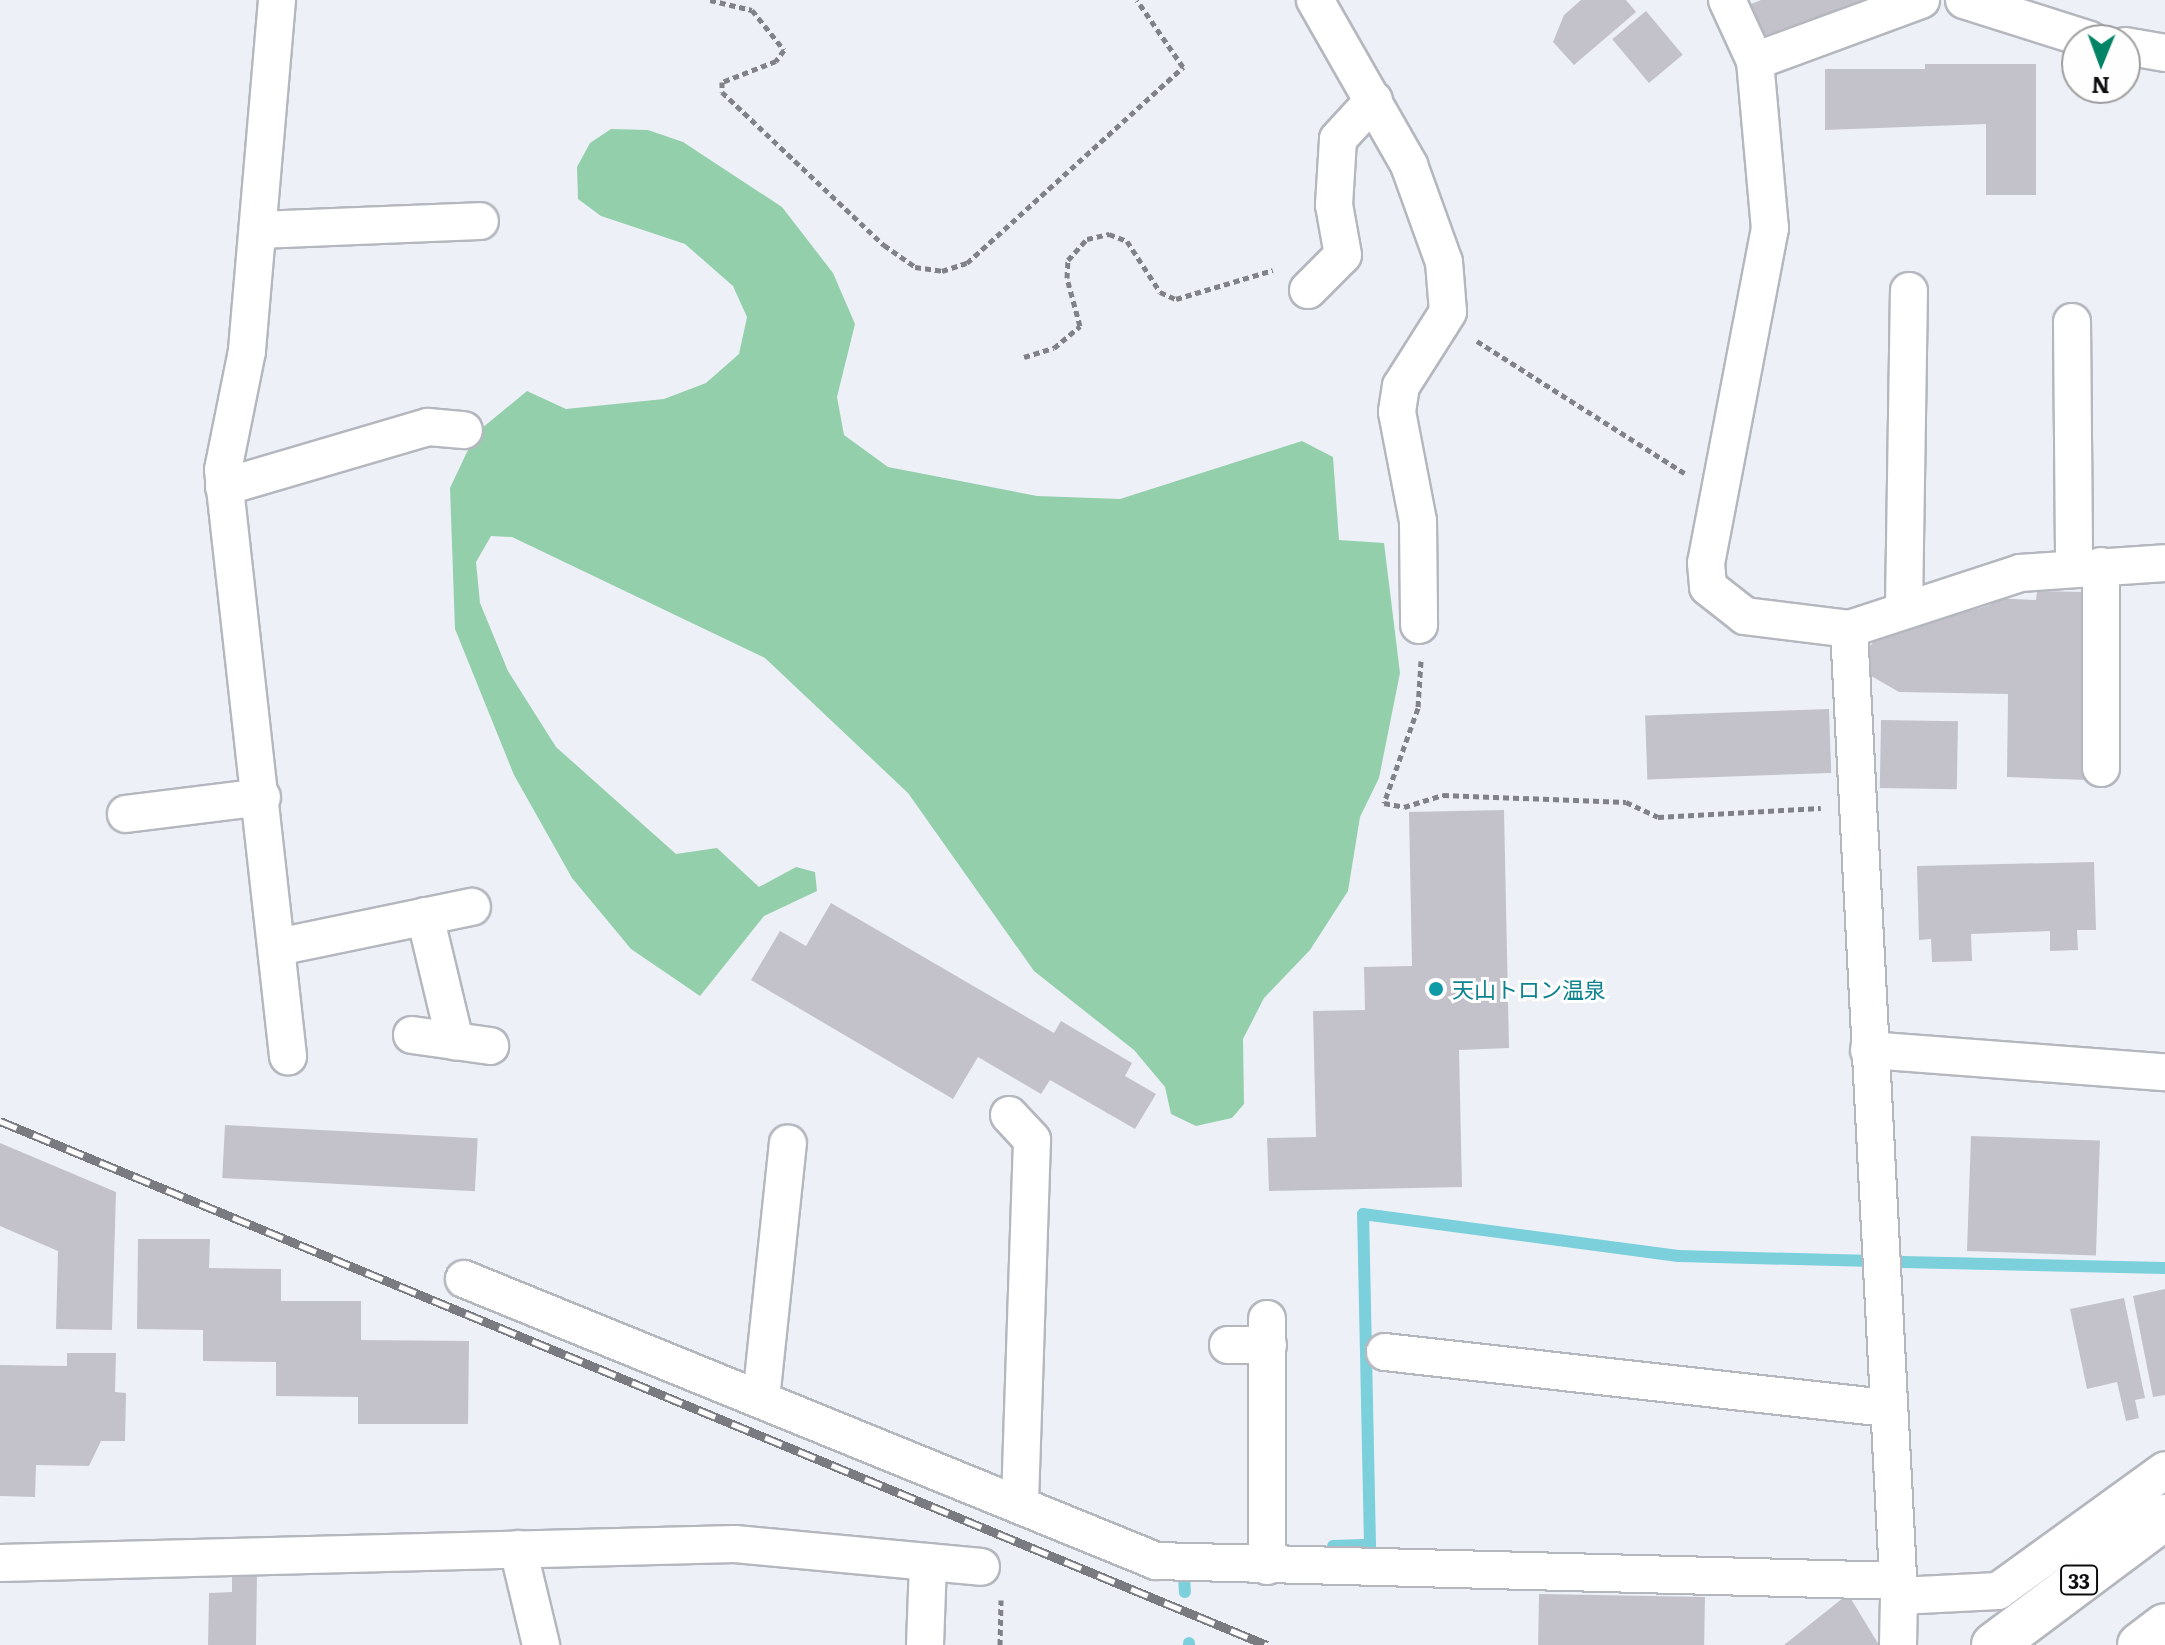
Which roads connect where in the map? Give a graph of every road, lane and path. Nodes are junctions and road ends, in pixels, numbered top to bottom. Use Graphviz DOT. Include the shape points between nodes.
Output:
graph roads {
  1 [pos="277,0"];
  2 [pos="710,0"];
  3 [pos="1137,0"];
  4 [pos="1315,0"];
  5 [pos="1727,0"];
  6 [pos="1921,0"];
  7 [pos="1964,0"];
  8 [pos="2061,31"];
  9 [pos="2141,49"];
  10 [pos="2165,53"];
  11 [pos="1755,61"];
  12 [pos="1374,100"];
  13 [pos="480,221"];
  14 [pos="258,230"];
  15 [pos="1342,244"];
  16 [pos="1308,290"];
  17 [pos="1909,291"];
  18 [pos="1448,312"];
  19 [pos="2072,322"];
  20 [pos="1024,357"];
  21 [pos="464,430"];
  22 [pos="224,487"];
  23 [pos="1716,492"];
  24 [pos="2165,563"];
  25 [pos="2088,566"];
  26 [pos="1904,607"];
  27 [pos="1419,625"];
  28 [pos="1849,629"];
  29 [pos="2101,768"];
  30 [pos="262,797"];
  31 [pos="1858,804"];
  32 [pos="126,814"];
  33 [pos="472,907"];
  34 [pos="425,916"];
  35 [pos="278,947"];
  36 [pos="412,1035"];
  37 [pos="455,1041"];
  38 [pos="490,1046"];
  39 [pos="1869,1050"];
  40 [pos="288,1056"];
  41 [pos="2165,1072"];
  42 [pos="1009,1115"];
  43 [pos="788,1143"];
  44 [pos="464,1279"];
  45 [pos="1228,1345"];
  46 [pos="1385,1352"];
  47 [pos="761,1399"];
  48 [pos="1886,1408"];
  49 [pos="2165,1470"];
  50 [pos="1020,1505"];
  51 [pos="2165,1517"];
  52 [pos="518,1549"];
  53 [pos="928,1562"];
  54 [pos="0,1563"];
  55 [pos="1267,1566"];
  56 [pos="981,1567"];
  57 [pos="1899,1588"];
  58 [pos="2165,1626"];
  59 [pos="541,1645"];
  60 [pos="925,1645"];
  61 [pos="1898,1645"];
  62 [pos="1994,1645"];
  63 [pos="2140,1645"];
  1 -- 14 [label="street"];
  2 -- 3 [label="path" via="752,10 784,50 776,61 722,82 722,92 884,245 915,267 942,271 967,263 1183,67"];
  4 -- 12 [label="street"];
  5 -- 11 [label="street"];
  6 -- 11 [label="street"];
  7 -- 8 [label="street"];
  9 -- 10 [label="street"];
  11 -- 23 [label="street" via="1770,228"];
  12 -- 15 [label="street" via="1338,139 1334,205"];
  12 -- 18 [label="street" via="1409,165 1444,262"];
  13 -- 14 [label="street"];
  14 -- 22 [label="street" via="243,386 223,447"];
  15 -- 16 [label="street" via="1343,255"];
  15 -- 20 [label="path" via="1176,299 1160,292 1127,241 1109,234 1087,239 1068,269 1080,326 1054,348"];
  17 -- 26 [label="street"];
  18 -- 23 [label="path" via="1485,349"];
  18 -- 27 [label="street" via="1401,386 1397,412 1418,521"];
  19 -- 25 [label="street"];
  21 -- 22 [label="street" via="428,427"];
  22 -- 30 [label="street"];
  23 -- 28 [label="street" via="1706,563 1708,587 1722,604 1745,616"];
  24 -- 25 [label="street"];
  25 -- 26 [label="street" via="2020,573"];
  25 -- 29 [label="street"];
  26 -- 28 [label="street"];
  27 -- 31 [label="path" via="1418,708 1384,803 1404,807 1443,795 1626,802 1658,817"];
  28 -- 31 [label="street"];
  30 -- 32 [label="street"];
  30 -- 35 [label="street" via="267,908"];
  31 -- 39 [label="street"];
  33 -- 34 [label="street"];
  34 -- 35 [label="street"];
  34 -- 37 [label="street"];
  35 -- 40 [label="street"];
  36 -- 37 [label="street"];
  37 -- 38 [label="street"];
  39 -- 41 [label="street"];
  39 -- 48 [label="street"];
  42 -- 50 [label="street" via="1032,1140"];
  43 -- 47 [label="street"];
  44 -- 47 [label="street"];
  45 -- 55 [label="street" via="1268,1332"];
  46 -- 48 [label="street"];
  47 -- 50 [label="street"];
  48 -- 57 [label="street"];
  49 -- 57 [label="street" via="1998,1591"];
  50 -- 55 [label="street" via="1156,1561"];
  51 -- 62 [label="highway, 33"];
  52 -- 53 [label="street" via="735,1544"];
  52 -- 54 [label="street"];
  52 -- 59 [label="street"];
  53 -- 56 [label="street"];
  53 -- 60 [label="street"];
  55 -- 57 [label="street"];
  57 -- 61 [label="street"];
  58 -- 63 [label="highway"];
}
